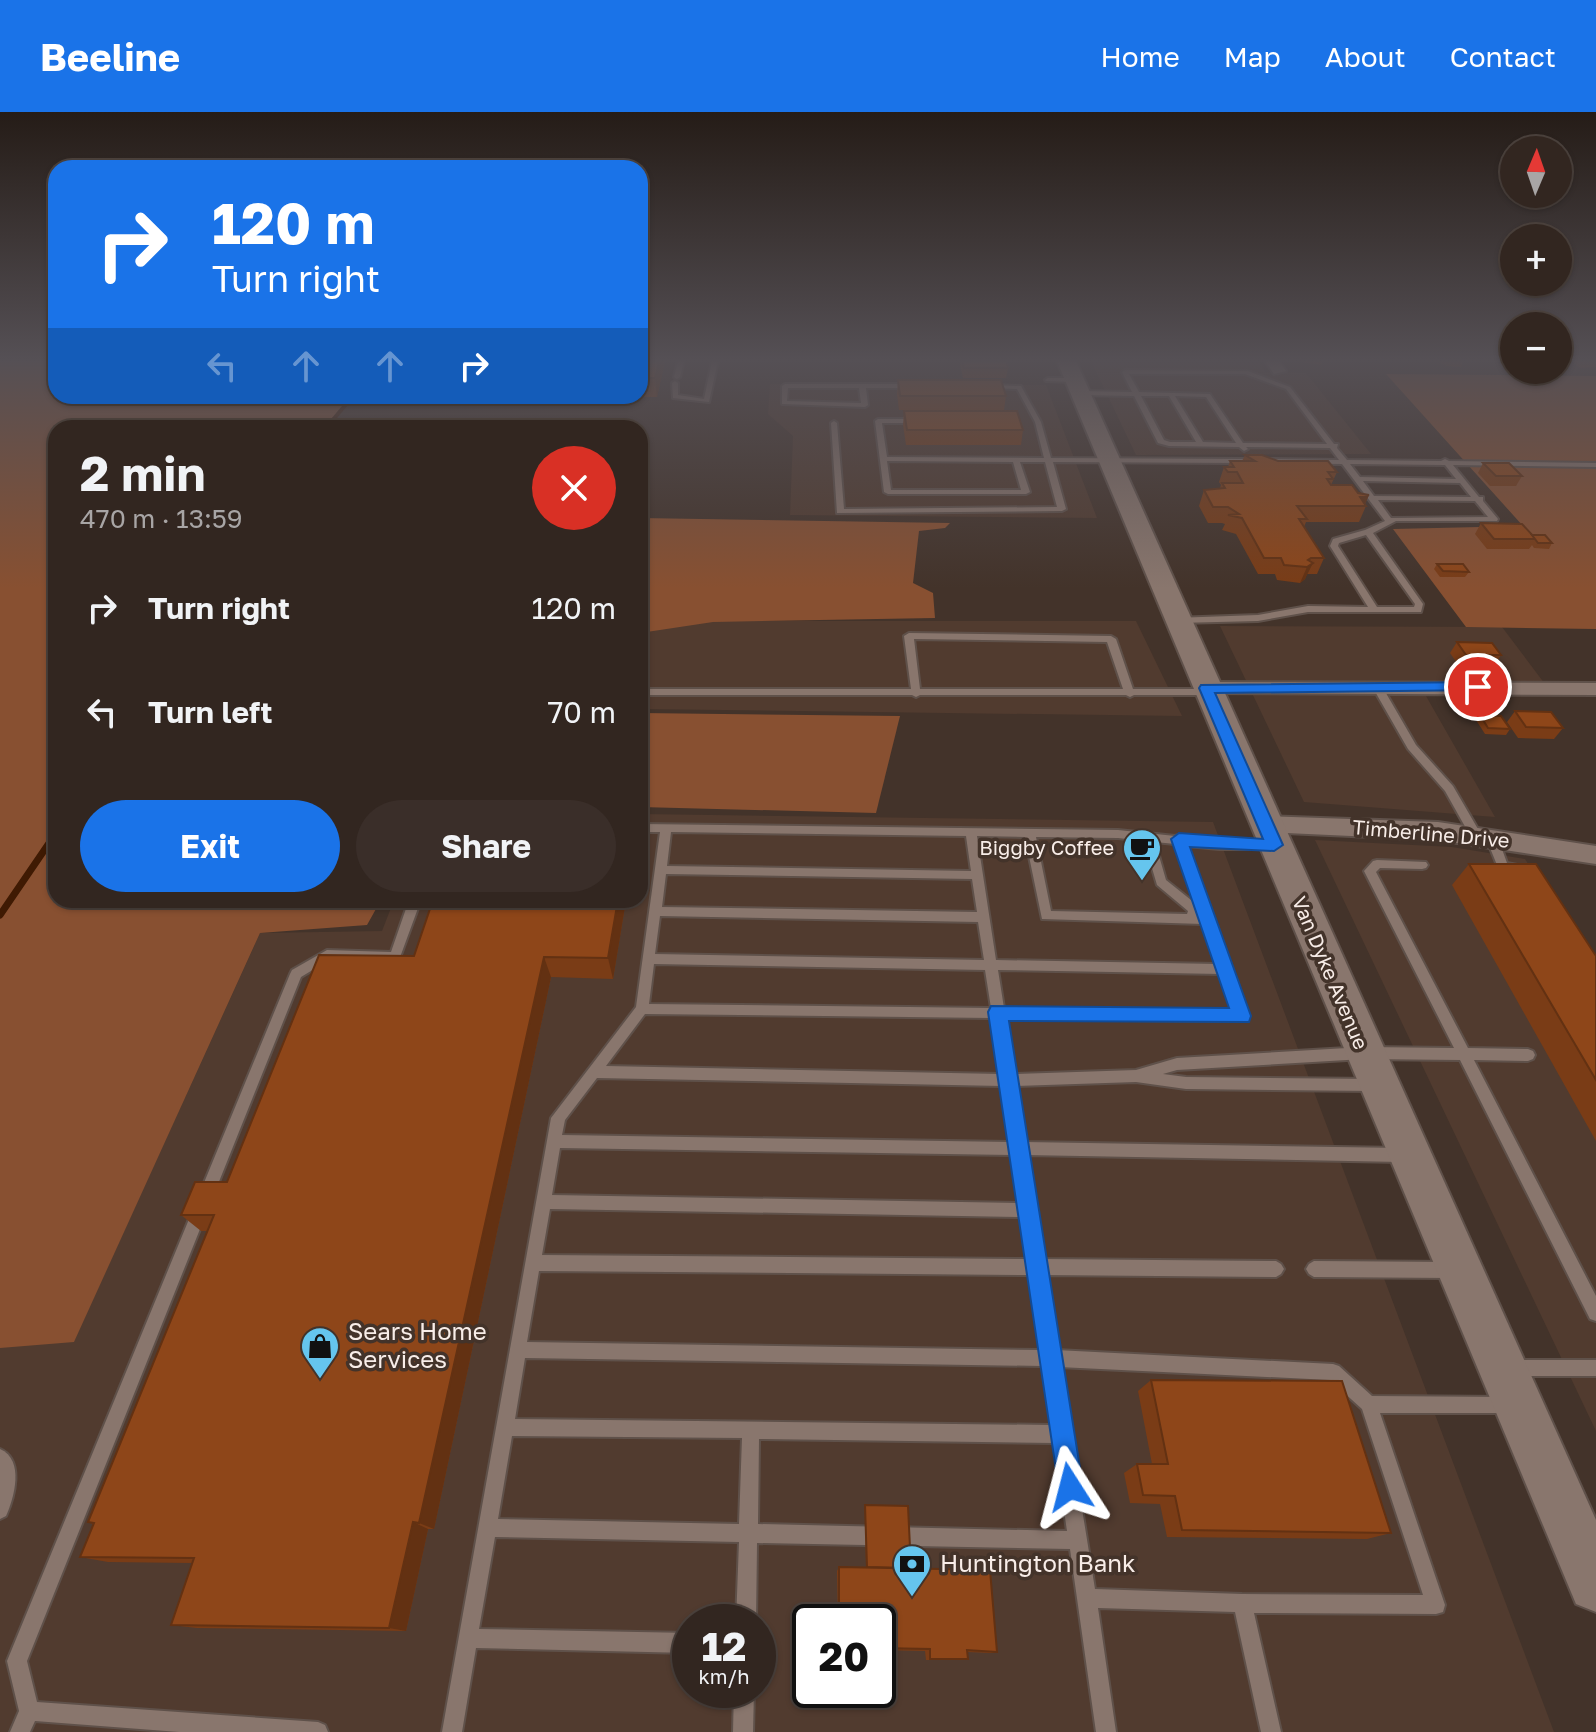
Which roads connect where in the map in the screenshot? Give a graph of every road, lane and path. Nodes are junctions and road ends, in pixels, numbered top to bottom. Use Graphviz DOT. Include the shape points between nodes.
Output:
graph roads {
  1 [pos="835,437"];
  2 [pos="880,437"];
  3 [pos="1043,437"];
  4 [pos="1100,437"];
  5 [pos="1159,437"];
  6 [pos="1196,437"];
  7 [pos="1236,437"];
  8 [pos="1327,437"];
  9 [pos="1201,444"];
  10 [pos="1241,444"];
  11 [pos="1335,446"];
  12 [pos="883,459"];
  13 [pos="1016,460"];
  14 [pos="1342,460"];
  15 [pos="1051,461"];
  16 [pos="1252,461"];
  17 [pos="1445,461"];
  18 [pos="1112,462"];
  19 [pos="1596,465"];
  20 [pos="1356,479"];
  21 [pos="1463,481"];
  22 [pos="1372,498"];
  23 [pos="1480,499"];
  24 [pos="1389,520"];
  25 [pos="1368,532"];
  26 [pos="1374,610"];
  27 [pos="1177,620"];
  28 [pos="1378,688"];
  29 [pos="1596,689"];
  30 [pos="1207,690"];
  31 [pos="648,692"];
  32 [pos="916,694"];
  33 [pos="1130,694"];
  34 [pos="648,828"];
  35 [pos="666,828"];
  36 [pos="971,832"];
  37 [pos="1030,833"];
  38 [pos="1269,835"];
  39 [pos="1148,836"];
  40 [pos="1484,837"];
  41 [pos="1179,839"];
  42 [pos="1596,855"];
  43 [pos="1422,865"];
  44 [pos="660,870"];
  45 [pos="977,875"];
  46 [pos="1529,882"];
  47 [pos="412,908"];
  48 [pos="655,911"];
  49 [pos="983,917"];
  50 [pos="1191,918"];
  51 [pos="1207,919"];
  52 [pos="649,959"];
  53 [pos="991,967"];
  54 [pos="1225,969"];
  55 [pos="642,1009"];
  56 [pos="998,1012"];
  57 [pos="1464,1055"];
  58 [pos="1528,1055"];
  59 [pos="1371,1069"];
  60 [pos="595,1072"];
  61 [pos="1136,1076"];
  62 [pos="1008,1080"];
  63 [pos="554,1141"];
  64 [pos="1019,1151"];
  65 [pos="1409,1155"];
  66 [pos="543,1202"];
  67 [pos="1028,1210"];
  68 [pos="533,1263"];
  69 [pos="1037,1268"];
  70 [pos="1276,1269"];
  71 [pos="1314,1269"];
  72 [pos="1459,1270"];
  73 [pos="1596,1313"];
  74 [pos="518,1350"];
  75 [pos="1049,1358"];
  76 [pos="1596,1368"];
  77 [pos="1510,1387"];
  78 [pos="1369,1404"];
  79 [pos="505,1427"];
  80 [pos="751,1430"];
  81 [pos="1061,1434"];
  82 [pos="0,1458"];
  83 [pos="0,1510"];
  84 [pos="488,1528"];
  85 [pos="748,1533"];
  86 [pos="1078,1540"];
  87 [pos="1596,1584"];
  88 [pos="1087,1598"];
  89 [pos="1242,1603"];
  90 [pos="746,1604"];
  91 [pos="469,1638"];
  92 [pos="672,1643"];
  93 [pos="744,1708"];
  94 [pos="29,1711"];
  95 [pos="20,1732"];
  96 [pos="318,1732"];
  97 [pos="452,1732"];
  98 [pos="743,1732"];
  99 [pos="1106,1732"];
  100 [pos="1271,1732"];
  1 -- 15 [label="lane" via="840,511 1062,509"];
  2 -- 12 [label="lane"];
  3 -- 15 [label="lane"];
  4 -- 18 [label="main road, Van Dyke Avenue"];
  5 -- 9 [label="lane"];
  6 -- 9 [label="lane"];
  7 -- 10 [label="lane"];
  8 -- 11 [label="lane"];
  9 -- 10 [label="lane"];
  10 -- 11 [label="lane"];
  10 -- 16 [label="lane"];
  11 -- 14 [label="lane"];
  12 -- 13 [label="lane"];
  12 -- 13 [label="lane" via="888,492 1026,492"];
  13 -- 15 [label="lane"];
  14 -- 16 [label="lane"];
  14 -- 17 [label="lane"];
  14 -- 20 [label="lane"];
  15 -- 18 [label="lane"];
  16 -- 18 [label="lane"];
  17 -- 19 [label="lane"];
  17 -- 21 [label="lane"];
  18 -- 27 [label="main road, Van Dyke Avenue"];
  20 -- 21 [label="lane"];
  20 -- 22 [label="lane"];
  21 -- 23 [label="lane"];
  22 -- 23 [label="lane"];
  22 -- 24 [label="lane"];
  23 -- 24 [label="lane" via="1494,519"];
  24 -- 25 [label="lane"];
  25 -- 26 [label="lane" via="1334,546"];
  25 -- 26 [label="lane" via="1419,604 1418,610"];
  26 -- 27 [label="lane" via="1308,609 1258,618"];
  27 -- 30 [label="main road, Van Dyke Avenue"];
  28 -- 29 [label="street"];
  28 -- 30 [label="street"];
  28 -- 40 [label="lane" via="1412,747"];
  30 -- 33 [label="lane"];
  30 -- 38 [label="main road, Van Dyke Avenue"];
  31 -- 32 [label="lane"];
  32 -- 33 [label="lane"];
  32 -- 33 [label="lane" via="909,636 1111,639"];
  34 -- 35 [label="lane"];
  35 -- 36 [label="lane"];
  35 -- 44 [label="lane"];
  36 -- 37 [label="lane"];
  36 -- 45 [label="lane"];
  37 -- 39 [label="lane"];
  37 -- 50 [label="lane" via="1046,916"];
  38 -- 40 [label="street, Timberline Drive"];
  38 -- 41 [label="lane" via="1219,845"];
  38 -- 59 [label="main road, Van Dyke Avenue"];
  39 -- 41 [label="lane"];
  39 -- 50 [label="lane" via="1161,882 1195,910"];
  40 -- 42 [label="street, Timberline Drive"];
  40 -- 46 [label="lane" via="1503,867 1520,869"];
  41 -- 51 [label="lane"];
  43 -- 57 [label="lane" via="1377,864 1370,871"];
  44 -- 45 [label="lane"];
  44 -- 48 [label="lane"];
  45 -- 49 [label="lane"];
  47 -- 94 [label="lane" via="395,957 327,955 296,974 17,1661"];
  48 -- 49 [label="lane"];
  48 -- 52 [label="lane"];
  49 -- 53 [label="lane"];
  50 -- 51 [label="lane"];
  51 -- 54 [label="lane"];
  52 -- 53 [label="lane"];
  52 -- 55 [label="lane"];
  53 -- 54 [label="lane"];
  53 -- 56 [label="lane"];
  54 -- 56 [label="lane" via="1242,1016"];
  55 -- 56 [label="lane"];
  55 -- 60 [label="lane"];
  56 -- 62 [label="lane"];
  57 -- 58 [label="lane"];
  57 -- 59 [label="lane"];
  57 -- 73 [label="lane"];
  59 -- 61 [label="lane" via="1186,1083"];
  59 -- 61 [label="lane" via="1177,1064"];
  59 -- 65 [label="main road, Van Dyke Avenue"];
  60 -- 62 [label="lane"];
  60 -- 63 [label="lane" via="558,1118"];
  61 -- 62 [label="lane"];
  62 -- 64 [label="lane"];
  63 -- 64 [label="lane"];
  63 -- 66 [label="lane"];
  64 -- 65 [label="lane"];
  64 -- 67 [label="lane"];
  65 -- 72 [label="main road, Van Dyke Avenue"];
  66 -- 67 [label="lane"];
  66 -- 68 [label="lane"];
  67 -- 69 [label="lane"];
  68 -- 69 [label="lane"];
  68 -- 74 [label="lane"];
  69 -- 70 [label="lane"];
  69 -- 75 [label="lane"];
  71 -- 72 [label="lane"];
  72 -- 77 [label="main road, Van Dyke Avenue"];
  74 -- 75 [label="lane"];
  74 -- 79 [label="lane"];
  75 -- 78 [label="lane" via="1333,1372"];
  75 -- 81 [label="lane"];
  76 -- 77 [label="lane"];
  77 -- 78 [label="lane"];
  77 -- 87 [label="main road, Van Dyke Avenue"];
  78 -- 89 [label="lane" via="1436,1605"];
  79 -- 80 [label="lane"];
  79 -- 84 [label="lane"];
  80 -- 81 [label="lane"];
  80 -- 85 [label="lane"];
  81 -- 86 [label="lane"];
  82 -- 83 [label="lane" via="7,1469"];
  84 -- 85 [label="lane"];
  84 -- 91 [label="lane"];
  85 -- 86 [label="lane"];
  85 -- 90 [label="lane"];
  86 -- 88 [label="lane"];
  88 -- 89 [label="lane"];
  88 -- 99 [label="lane"];
  89 -- 100 [label="lane"];
  91 -- 92 [label="lane"];
  91 -- 97 [label="lane"];
  93 -- 98 [label="lane"];
  94 -- 95 [label="lane"];
  94 -- 96 [label="lane"];
}
